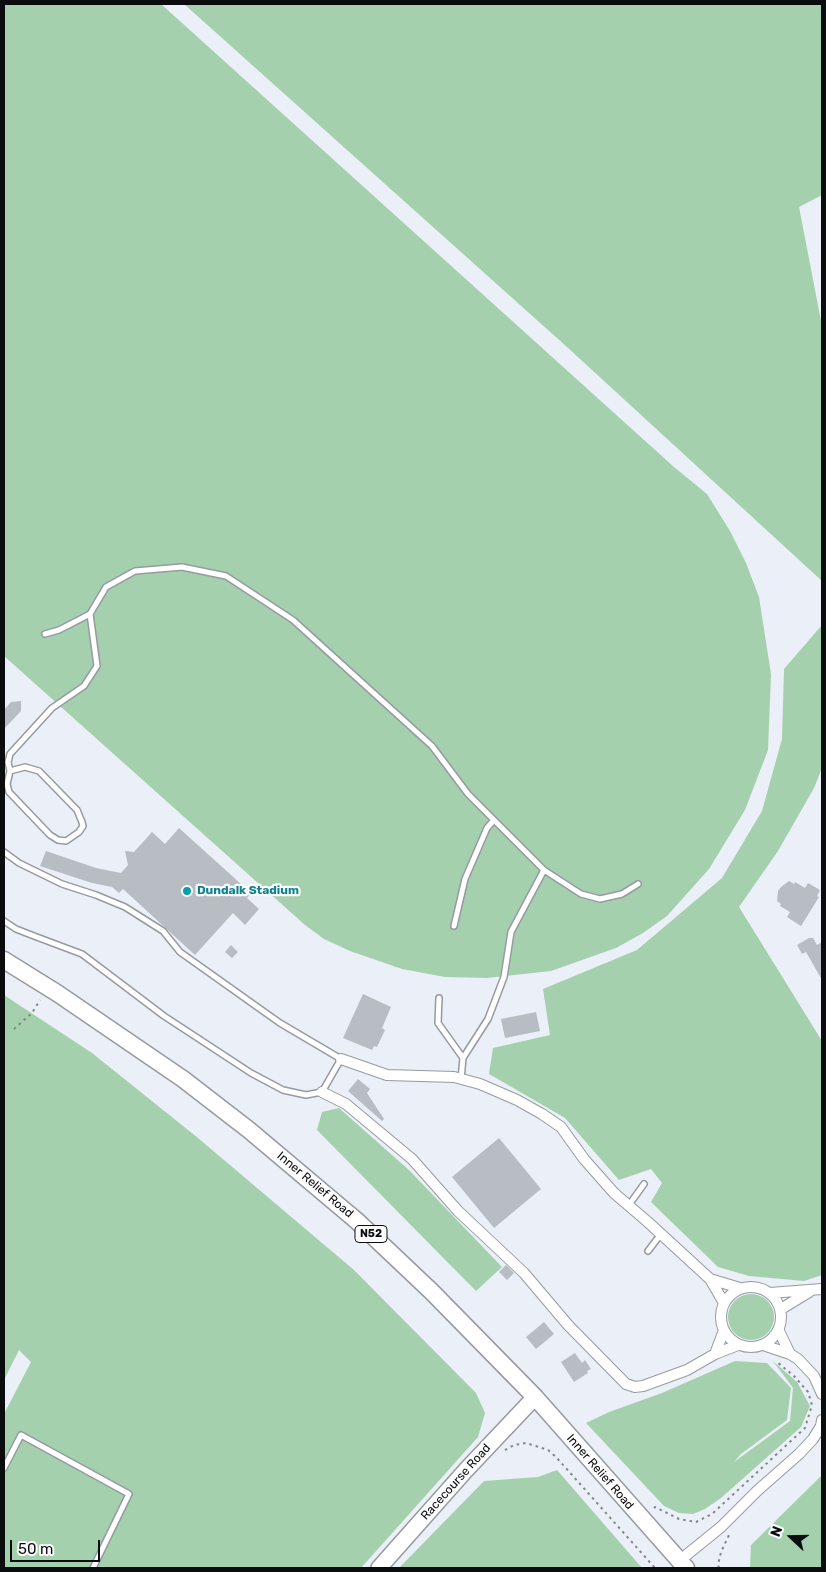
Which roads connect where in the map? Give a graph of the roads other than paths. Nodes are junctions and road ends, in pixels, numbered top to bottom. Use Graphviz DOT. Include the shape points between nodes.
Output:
graph roads {
  1 [pos="90,614"];
  2 [pos="45,634"];
  3 [pos="7,773"];
  4 [pos="494,820"];
  5 [pos="4,852"];
  6 [pos="544,870"];
  7 [pos="638,884"];
  8 [pos="4,921"];
  9 [pos="454,926"];
  10 [pos="4,960"];
  11 [pos="439,998"];
  12 [pos="341,1058"];
  13 [pos="463,1058"];
  14 [pos="461,1079"];
  15 [pos="322,1092"];
  16 [pos="644,1184"];
  17 [pos="628,1205"];
  18 [pos="662,1234"];
  19 [pos="648,1251"];
  20 [pos="710,1278"];
  21 [pos="740,1288"];
  22 [pos="817,1289"];
  23 [pos="770,1293"];
  24 [pos="724,1303"];
  25 [pos="781,1309"];
  26 [pos="724,1330"];
  27 [pos="778,1330"];
  28 [pos="738,1345"];
  29 [pos="760,1346"];
  30 [pos="716,1354"];
  31 [pos="790,1354"];
  32 [pos="822,1394"];
  33 [pos="535,1397"];
  34 [pos="822,1420"];
  35 [pos="4,1468"];
  36 [pos="683,1564"];
  37 [pos="93,1568"];
  38 [pos="379,1568"];
  1 -- 2 [label="lane"];
  1 -- 3 [label="lane" via="97,666 84,686 52,708 10,754"];
  1 -- 4 [label="lane" via="106,587 135,570 182,567 226,576 293,620 432,746 468,794"];
  3 -- 3 [label="lane" via="10,795 50,835 66,841 79,832 83,826 78,810 39,771 25,767"];
  4 -- 6 [label="lane"];
  4 -- 9 [label="lane" via="487,828 465,879"];
  5 -- 12 [label="lane" via="62,884 125,907 163,932 180,952 280,1023"];
  6 -- 7 [label="lane" via="580,894 600,899 622,894"];
  6 -- 13 [label="lane" via="511,932 504,977 488,1019"];
  8 -- 15 [label="lane" via="16,929 82,954 164,1016 251,1073 283,1090 306,1095"];
  10 -- 33 [label="main road, Inner Relief Road / N52" via="183,1079 249,1130 357,1221"];
  11 -- 13 [label="lane" via="438,1023"];
  12 -- 14 [label="street" via="387,1075"];
  12 -- 15 [label="lane"];
  13 -- 14 [label="lane"];
  14 -- 17 [label="street" via="517,1100 561,1127 614,1193"];
  15 -- 30 [label="street" via="346,1104 412,1160 626,1384 643,1386 687,1370"];
  16 -- 17 [label="lane"];
  17 -- 18 [label="street"];
  18 -- 19 [label="lane"];
  18 -- 20 [label="street"];
  20 -- 21 [label="street"];
  20 -- 24 [label="street"];
  21 -- 23 [label="street" via="750,1286"];
  21 -- 24 [label="street"];
  22 -- 23 [label="street"];
  22 -- 25 [label="street"];
  23 -- 25 [label="street"];
  24 -- 26 [label="street" via="721,1321"];
  25 -- 27 [label="street"];
  26 -- 28 [label="street"];
  26 -- 30 [label="street"];
  27 -- 29 [label="street" via="775,1337"];
  27 -- 31 [label="street"];
  28 -- 29 [label="street" via="747,1348"];
  28 -- 30 [label="street"];
  29 -- 31 [label="street"];
  31 -- 32 [label="street" via="814,1376"];
  33 -- 36 [label="main road, Inner Relief Road / N52"];
  33 -- 38 [label="street, Racecourse Road"];
  34 -- 36 [label="street" via="813,1439 799,1454"];
  35 -- 37 [label="lane" via="21,1435 129,1494"];
}
